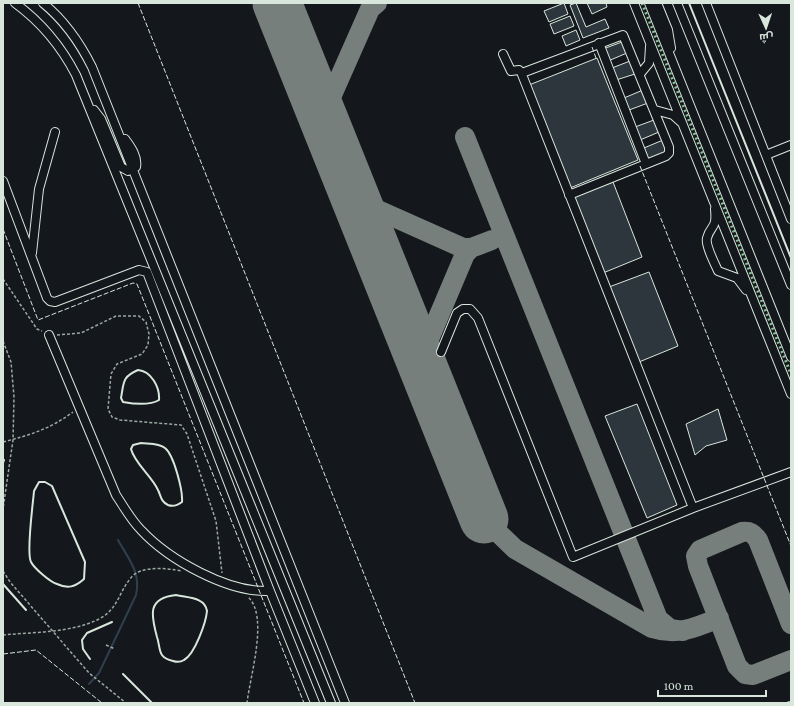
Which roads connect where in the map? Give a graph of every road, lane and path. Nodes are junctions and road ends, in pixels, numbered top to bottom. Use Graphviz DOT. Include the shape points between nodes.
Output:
graph roads {
  1 [pos="15,3"];
  2 [pos="43,3"];
  3 [pos="634,3"];
  4 [pos="649,3"];
  5 [pos="678,3"];
  6 [pos="706,3"];
  7 [pos="659,5"];
  8 [pos="650,42"];
  9 [pos="599,43"];
  10 [pos="503,54"];
  11 [pos="674,64"];
  12 [pos="522,73"];
  13 [pos="640,74"];
  14 [pos="86,98"];
  15 [pos="654,110"];
  16 [pos="684,124"];
  17 [pos="55,132"];
  18 [pos="791,145"];
  19 [pos="766,155"];
  20 [pos="646,164"];
  21 [pos="134,170"];
  22 [pos="3,181"];
  23 [pos="569,195"];
  24 [pos="713,198"];
  25 [pos="791,219"];
  26 [pos="31,256"];
  27 [pos="3,279"];
  28 [pos="791,285"];
  29 [pos="754,302"];
  30 [pos="49,335"];
  31 [pos="3,341"];
  32 [pos="441,352"];
  33 [pos="791,357"];
  34 [pos="791,394"];
  35 [pos="79,407"];
  36 [pos="13,440"];
  37 [pos="3,442"];
  38 [pos="791,472"];
  39 [pos="693,508"];
  40 [pos="3,509"];
  41 [pos="3,571"];
  42 [pos="184,572"];
  43 [pos="223,581"];
  44 [pos="270,591"];
  45 [pos="246,595"];
  46 [pos="51,630"];
  47 [pos="3,635"];
  48 [pos="106,644"];
  49 [pos="115,649"];
  50 [pos="126,703"];
  51 [pos="247,703"];
  52 [pos="315,703"];
  53 [pos="331,703"];
  54 [pos="345,703"];
  1 -- 14 [label="street" via="34,18 58,44 68,58"];
  2 -- 21 [label="street" via="60,19 83,49"];
  3 -- 8 [label="street"];
  4 -- 11 [label="street"];
  5 -- 28 [label="street"];
  6 -- 19 [label="street"];
  7 -- 11 [label="street" via="668,30"];
  8 -- 13 [label="street" via="649,63"];
  8 -- 16 [label="street"];
  9 -- 12 [label="street"];
  9 -- 13 [label="street" via="620,35 625,36"];
  9 -- 20 [label="street"];
  10 -- 12 [label="street" via="511,71 519,70"];
  11 -- 33 [label="street"];
  12 -- 23 [label="street"];
  13 -- 15 [label="street"];
  14 -- 21 [label="street" via="101,119 121,167 128,171"];
  14 -- 53 [label="street"];
  15 -- 16 [label="street" via="672,115"];
  15 -- 20 [label="street" via="670,151 666,156"];
  16 -- 24 [label="street"];
  17 -- 26 [label="street" via="40,189"];
  18 -- 19 [label="street"];
  19 -- 25 [label="street"];
  20 -- 23 [label="street"];
  21 -- 54 [label="street"];
  22 -- 26 [label="street"];
  23 -- 39 [label="street"];
  24 -- 29 [label="street"];
  24 -- 29 [label="street" via="715,222 707,238 707,244 718,271 739,280"];
  26 -- 44 [label="street" via="47,298 52,302 139,270 147,272"];
  27 -- 30 [label="path" via="37,329"];
  29 -- 34 [label="street"];
  30 -- 35 [label="street"];
  30 -- 43 [label="path" via="81,333 116,316 139,316 146,322 148,345 142,354 117,364 111,374 108,409 112,417 120,420 181,425 187,434 216,521"];
  31 -- 36 [label="path" via="11,362 14,397"];
  32 -- 39 [label="street" via="457,313 463,309 470,309 478,318 573,557"];
  35 -- 36 [label="path" via="41,432"];
  35 -- 43 [label="street" via="116,495 137,525 175,558"];
  36 -- 37 [label="path"];
  36 -- 40 [label="path"];
  38 -- 39 [label="street"];
  41 -- 46 [label="path"];
  42 -- 46 [label="path" via="157,569 141,571 130,578 111,611 98,619 74,627"];
  43 -- 44 [label="street"];
  44 -- 52 [label="street"];
  45 -- 51 [label="path" via="251,599 258,615 259,633"];
  46 -- 47 [label="path"];
  46 -- 50 [label="path" via="100,683"];
  48 -- 49 [label="path"];
}
